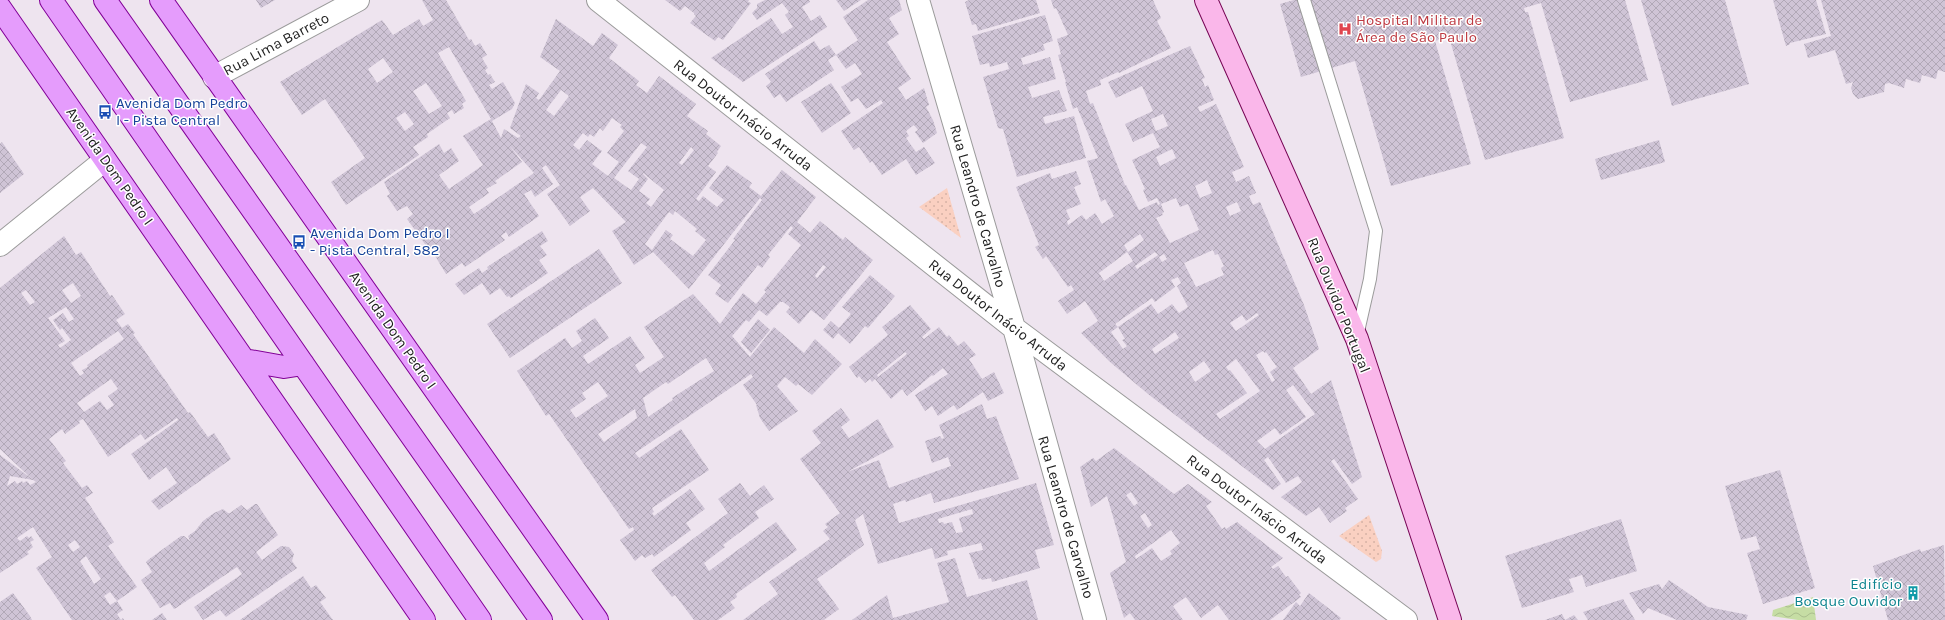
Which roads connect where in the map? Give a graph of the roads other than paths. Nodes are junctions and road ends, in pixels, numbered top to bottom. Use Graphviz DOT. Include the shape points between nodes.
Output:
graph roads {
  1 [pos="51,0"];
  2 [pos="105,0"];
  3 [pos="160,0"];
  4 [pos="358,0"];
  5 [pos="598,0"];
  6 [pos="918,0"];
  7 [pos="1206,0"];
  8 [pos="1304,0"];
  9 [pos="0,8"];
  10 [pos="214,76"];
  11 [pos="106,160"];
  12 [pos="0,245"];
  13 [pos="1014,328"];
  14 [pos="1356,339"];
  15 [pos="244,360"];
  16 [pos="303,364"];
  17 [pos="424,620"];
  18 [pos="480,620"];
  19 [pos="541,620"];
  20 [pos="597,620"];
  21 [pos="1095,620"];
  22 [pos="1406,620"];
  23 [pos="1450,620"];
  1 -- 16 [label="main road"];
  2 -- 19 [label="main road"];
  3 -- 10 [label="main road, Avenida Dom Pedro I"];
  4 -- 10 [label="street, Rua Lima Barreto"];
  5 -- 13 [label="street, Rua Doutor Inácio Arruda"];
  6 -- 13 [label="street, Rua Leandro de Carvalho"];
  7 -- 14 [label="street, Rua Ouvidor Portugal"];
  8 -- 14 [label="lane" via="1376,231 1370,279"];
  9 -- 11 [label="main road, Avenida Dom Pedro I"];
  10 -- 20 [label="main road, Avenida Dom Pedro I"];
  11 -- 12 [label="street"];
  11 -- 15 [label="main road, Avenida Dom Pedro I"];
  13 -- 21 [label="street, Rua Leandro de Carvalho"];
  13 -- 22 [label="street, Rua Doutor Inácio Arruda"];
  14 -- 23 [label="street, Rua Ouvidor Portugal"];
  15 -- 16 [label="main road" via="284,367"];
  15 -- 17 [label="main road, Avenida Dom Pedro I"];
  16 -- 18 [label="main road"];
}
